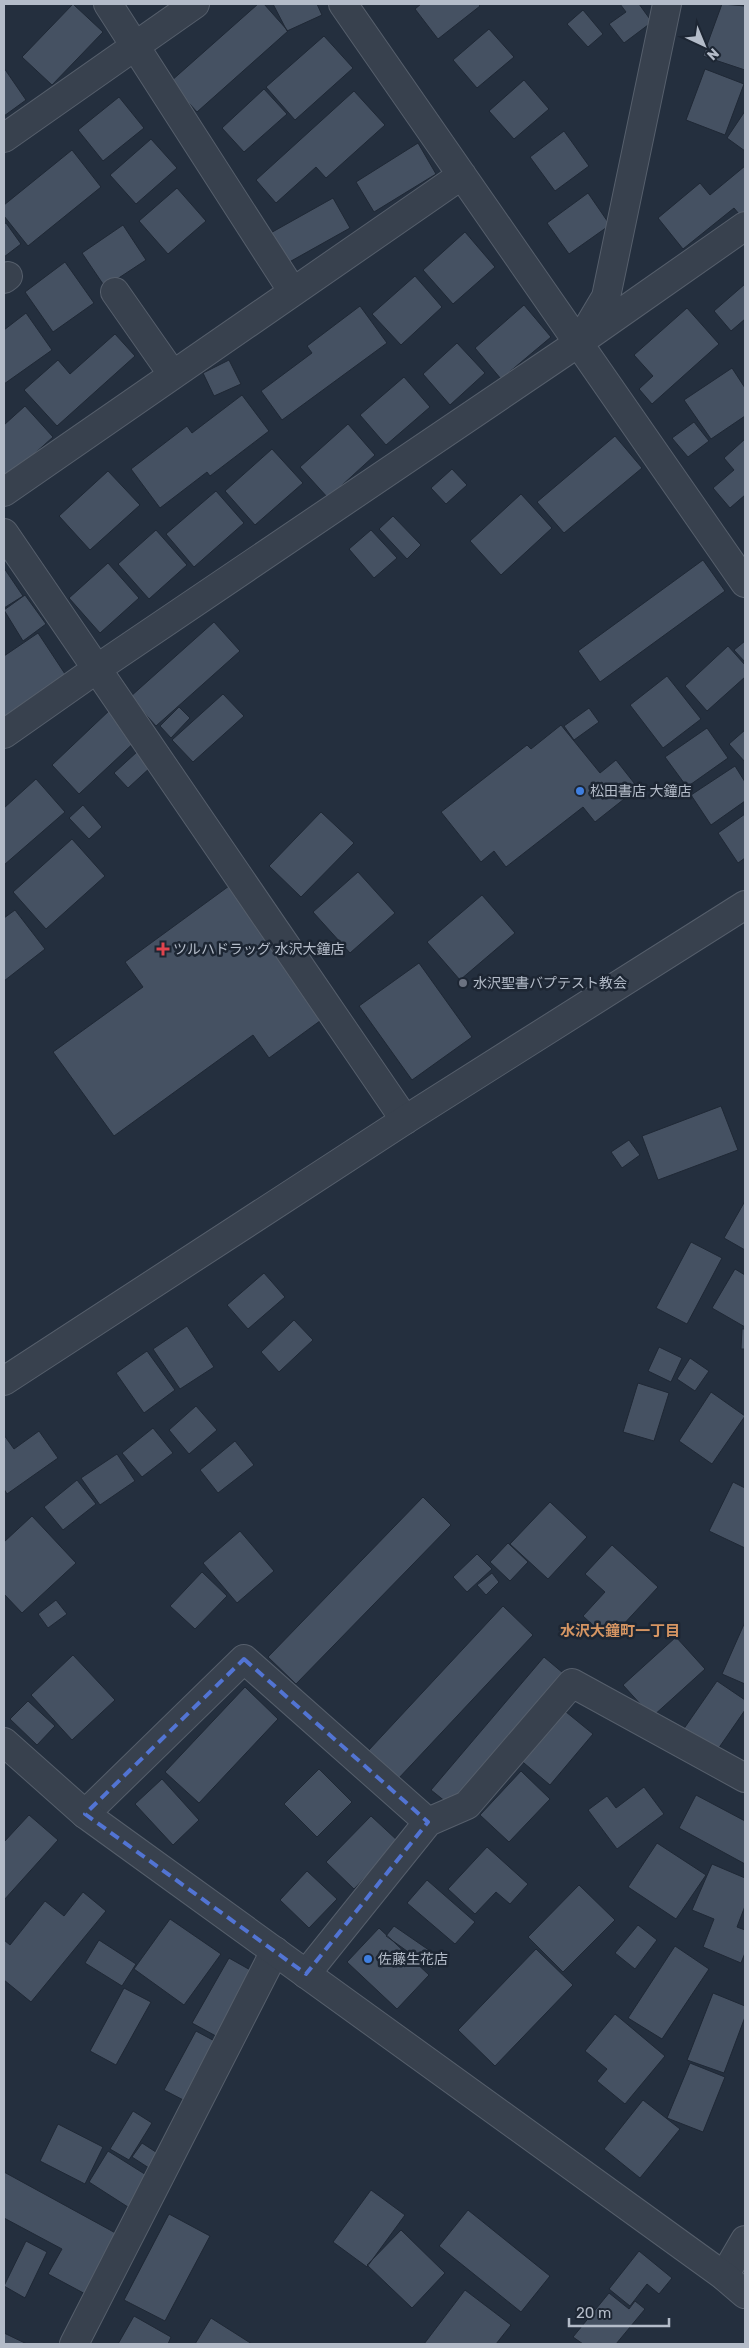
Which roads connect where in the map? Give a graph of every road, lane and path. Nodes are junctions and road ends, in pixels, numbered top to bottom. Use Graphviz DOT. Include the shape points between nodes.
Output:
graph roads {
  1 [pos="108,4"];
  2 [pos="195,4"];
  3 [pos="343,4"];
  4 [pos="667,4"];
  5 [pos="136,45"];
  6 [pos="4,138"];
  7 [pos="462,176"];
  8 [pos="741,238"];
  9 [pos="116,292"];
  10 [pos="292,292"];
  11 [pos="578,343"];
  12 [pos="173,375"];
  13 [pos="4,492"];
  14 [pos="4,533"];
  15 [pos="745,583"];
  16 [pos="98,668"];
  17 [pos="4,734"];
  18 [pos="745,906"];
  19 [pos="405,1120"];
  20 [pos="4,1381"];
  21 [pos="4,1742"];
  22 [pos="745,1778"];
  23 [pos="84,1814"];
  24 [pos="428,1822"];
  25 [pos="276,1951"];
  26 [pos="306,1974"];
  27 [pos="745,2240"];
  28 [pos="724,2276"];
  29 [pos="745,2294"];
  30 [pos="74,2344"];
  1 -- 5 [label="street"];
  2 -- 5 [label="street"];
  3 -- 7 [label="street"];
  4 -- 11 [label="street" via="606,297"];
  5 -- 6 [label="street"];
  5 -- 10 [label="street"];
  7 -- 10 [label="street"];
  7 -- 11 [label="street"];
  8 -- 11 [label="street"];
  9 -- 12 [label="street"];
  10 -- 12 [label="street"];
  11 -- 15 [label="street"];
  11 -- 16 [label="street"];
  12 -- 13 [label="street"];
  14 -- 16 [label="street"];
  16 -- 17 [label="street"];
  16 -- 19 [label="street"];
  18 -- 19 [label="street"];
  19 -- 20 [label="street"];
  21 -- 23 [label="street"];
  22 -- 24 [label="street" via="572,1684 467,1805"];
  23 -- 24 [label="street" via="244,1659"];
  23 -- 25 [label="street"];
  24 -- 26 [label="street"];
  25 -- 26 [label="street"];
  25 -- 30 [label="street"];
  26 -- 28 [label="street"];
  27 -- 28 [label="street"];
  28 -- 29 [label="street"];
}
